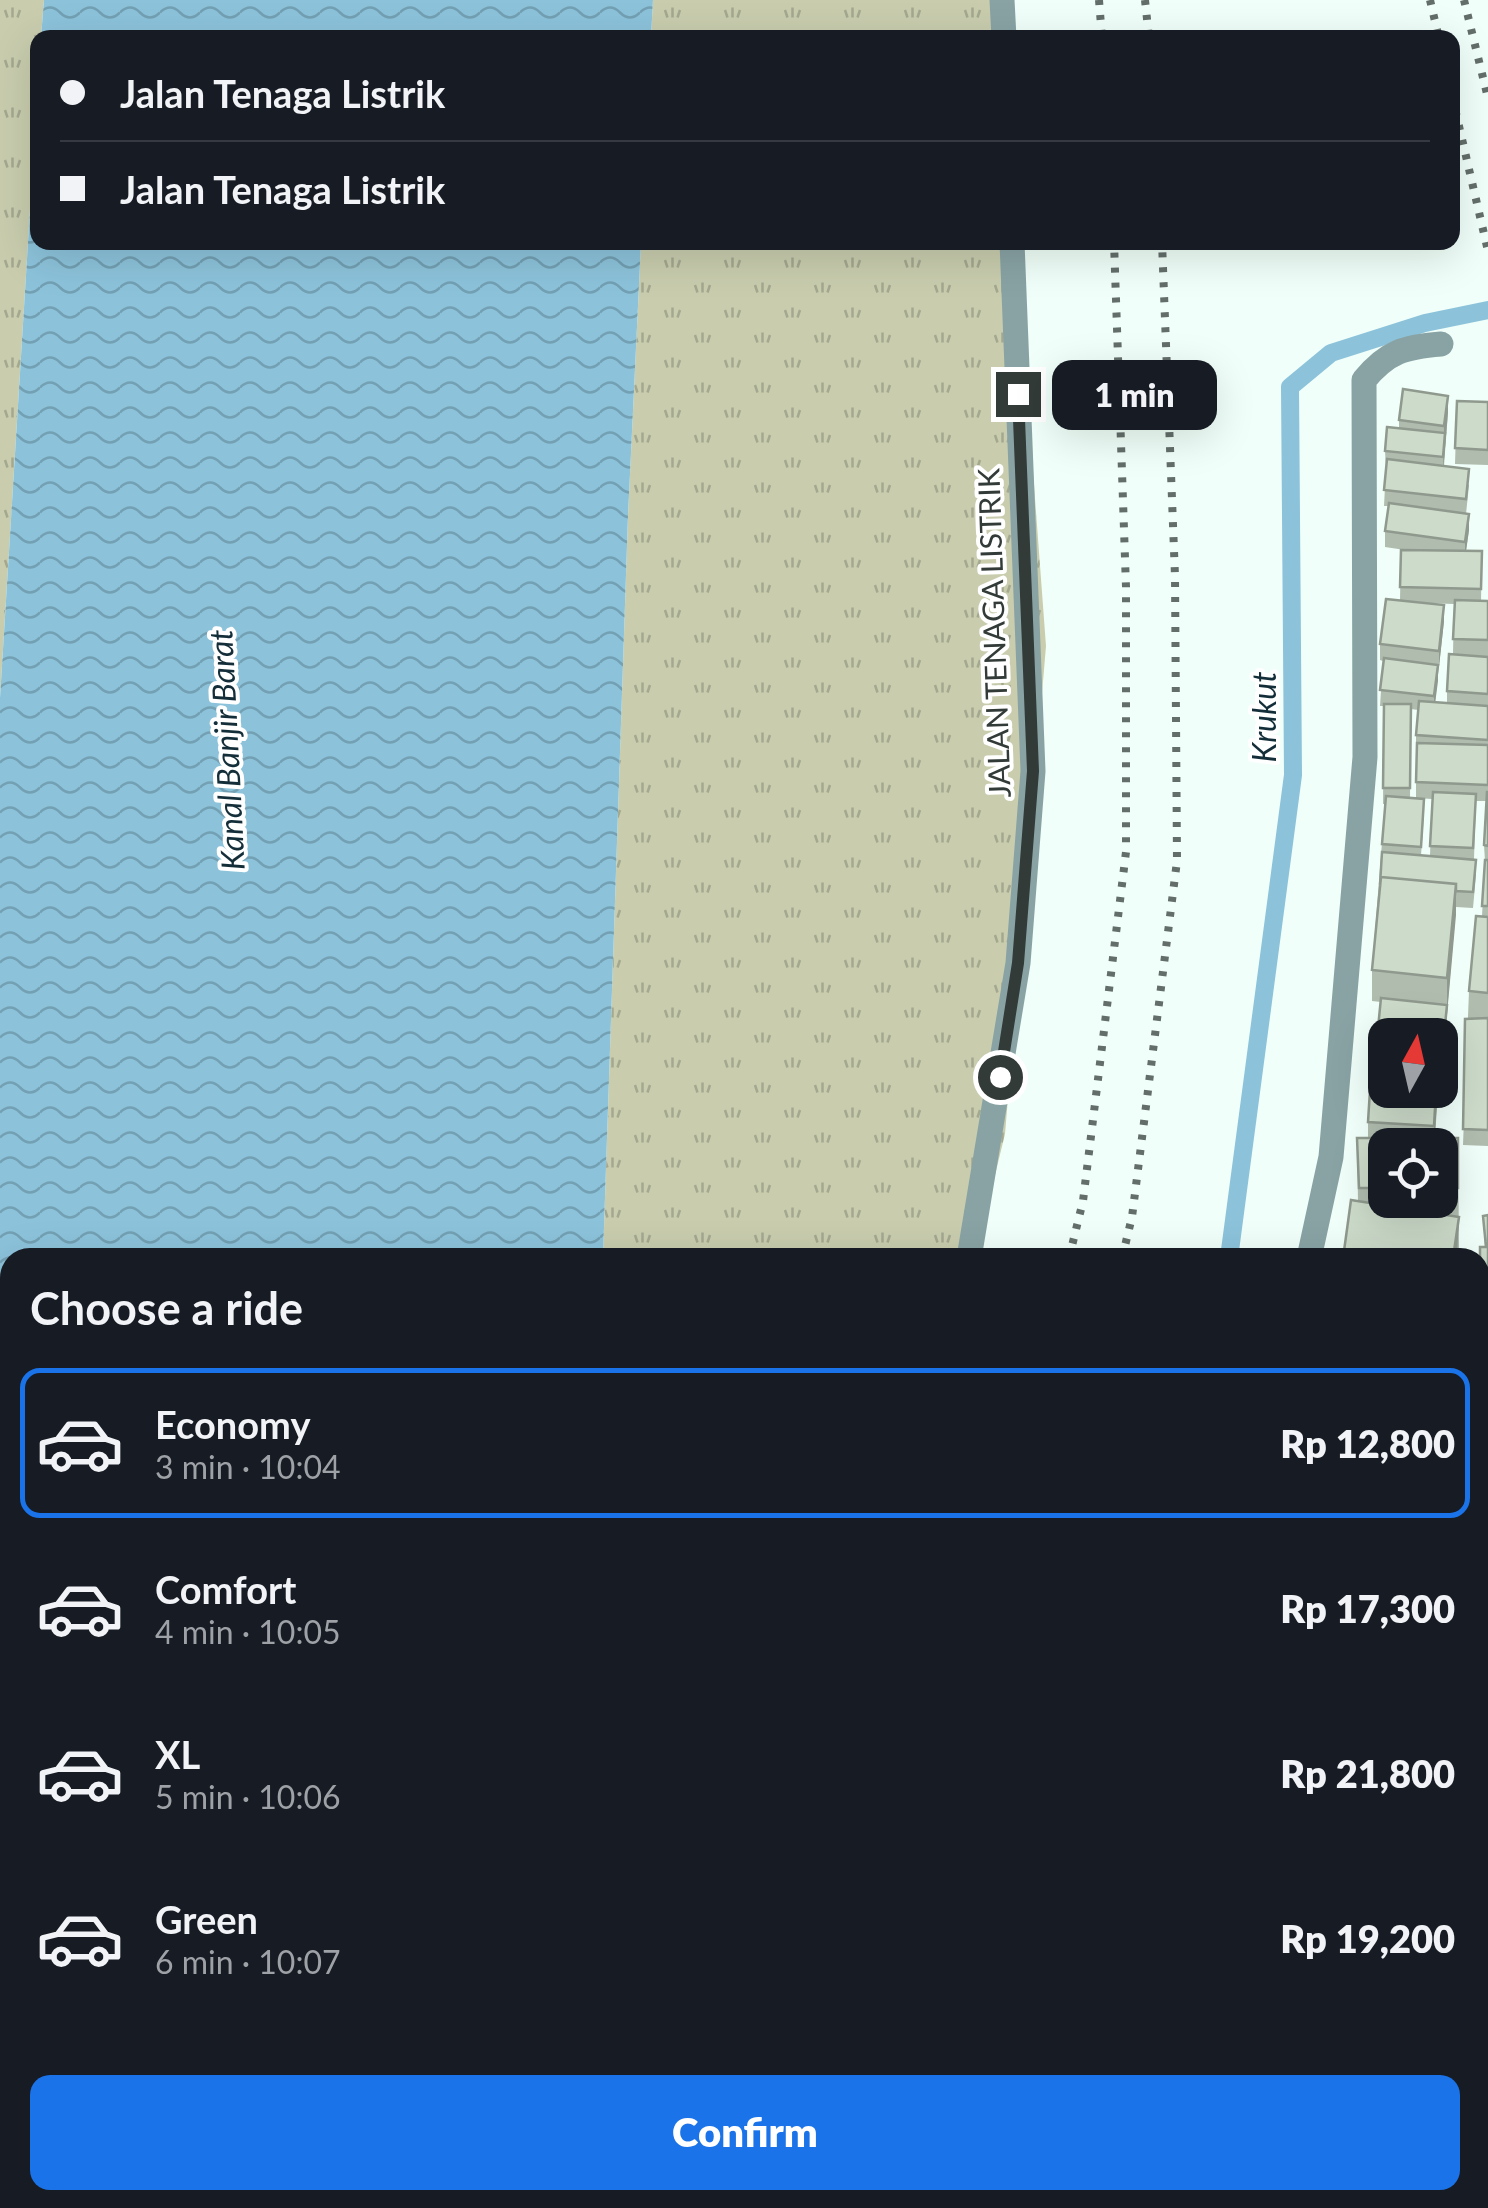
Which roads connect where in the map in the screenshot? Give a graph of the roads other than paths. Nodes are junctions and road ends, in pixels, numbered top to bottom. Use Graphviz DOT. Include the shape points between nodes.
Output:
graph roads {
  1 [pos="1002,0"];
  2 [pos="1004,30"];
  3 [pos="1012,250"];
  4 [pos="1442,344"];
  5 [pos="971,1248"];
  6 [pos="1311,1248"];
  1 -- 2 [label="street"];
  3 -- 5 [label="street, JALAN TENAGA LISTRIK" via="1033,771 1018,963"];
  4 -- 6 [label="street" via="1403,348 1364,380 1365,757 1331,1157"];
}
